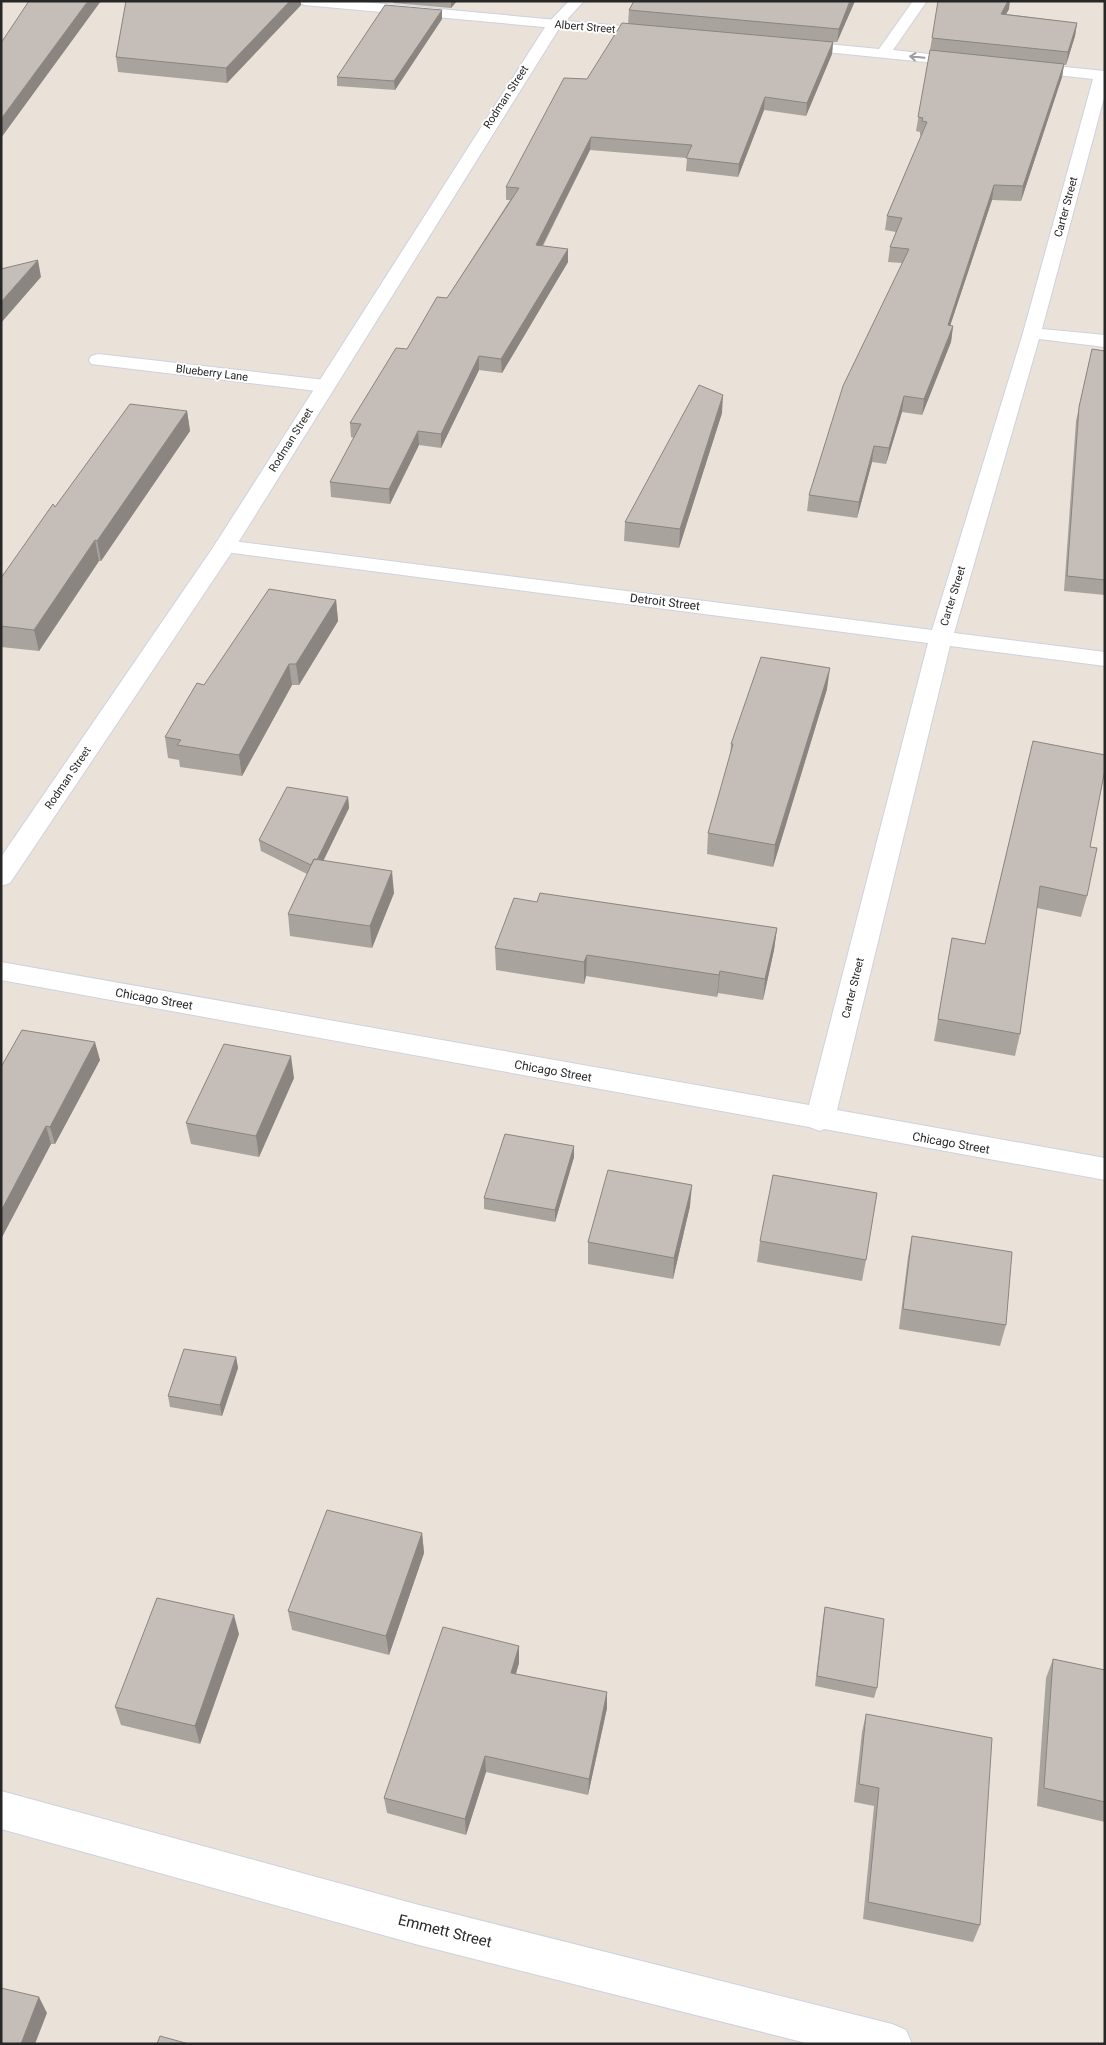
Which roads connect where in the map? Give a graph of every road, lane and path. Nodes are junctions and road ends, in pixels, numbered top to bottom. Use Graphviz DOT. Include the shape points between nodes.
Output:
graph roads {
  1 [pos="304,1"];
  2 [pos="576,1"];
  3 [pos="920,1"];
  4 [pos="554,24"];
  5 [pos="670,34"];
  6 [pos="777,44"];
  7 [pos="884,53"];
  8 [pos="983,64"];
  9 [pos="1013,67"];
  10 [pos="1103,76"];
  11 [pos="1032,333"];
  12 [pos="1105,341"];
  13 [pos="98,360"];
  14 [pos="325,386"];
  15 [pos="225,546"];
  16 [pos="940,638"];
  17 [pos="1105,659"];
  18 [pos="1,877"];
  19 [pos="1,971"];
  20 [pos="820,1120"];
  21 [pos="1105,1169"];
  22 [pos="1,1810"];
  23 [pos="892,2044"];
  1 -- 4 [label="street, Albert Street"];
  2 -- 4 [label="street, Rodman Street"];
  3 -- 7 [label="street"];
  4 -- 5 [label="street, Albert Street"];
  4 -- 14 [label="street, Rodman Street"];
  6 -- 7 [label="street"];
  8 -- 7 [label="street, one-way"];
  9 -- 10 [label="street"];
  10 -- 11 [label="street, Carter Street"];
  11 -- 12 [label="street"];
  11 -- 16 [label="street, Carter Street"];
  13 -- 14 [label="street, Blueberry Lane"];
  14 -- 15 [label="street, Rodman Street"];
  15 -- 16 [label="street, Detroit Street"];
  15 -- 18 [label="street, Rodman Street"];
  16 -- 17 [label="street, Detroit Street"];
  16 -- 20 [label="street, Carter Street"];
  19 -- 20 [label="street, Chicago Street"];
  20 -- 21 [label="street, Chicago Street"];
  22 -- 23 [label="street, Emmett Street" via="419,1925"];
}
